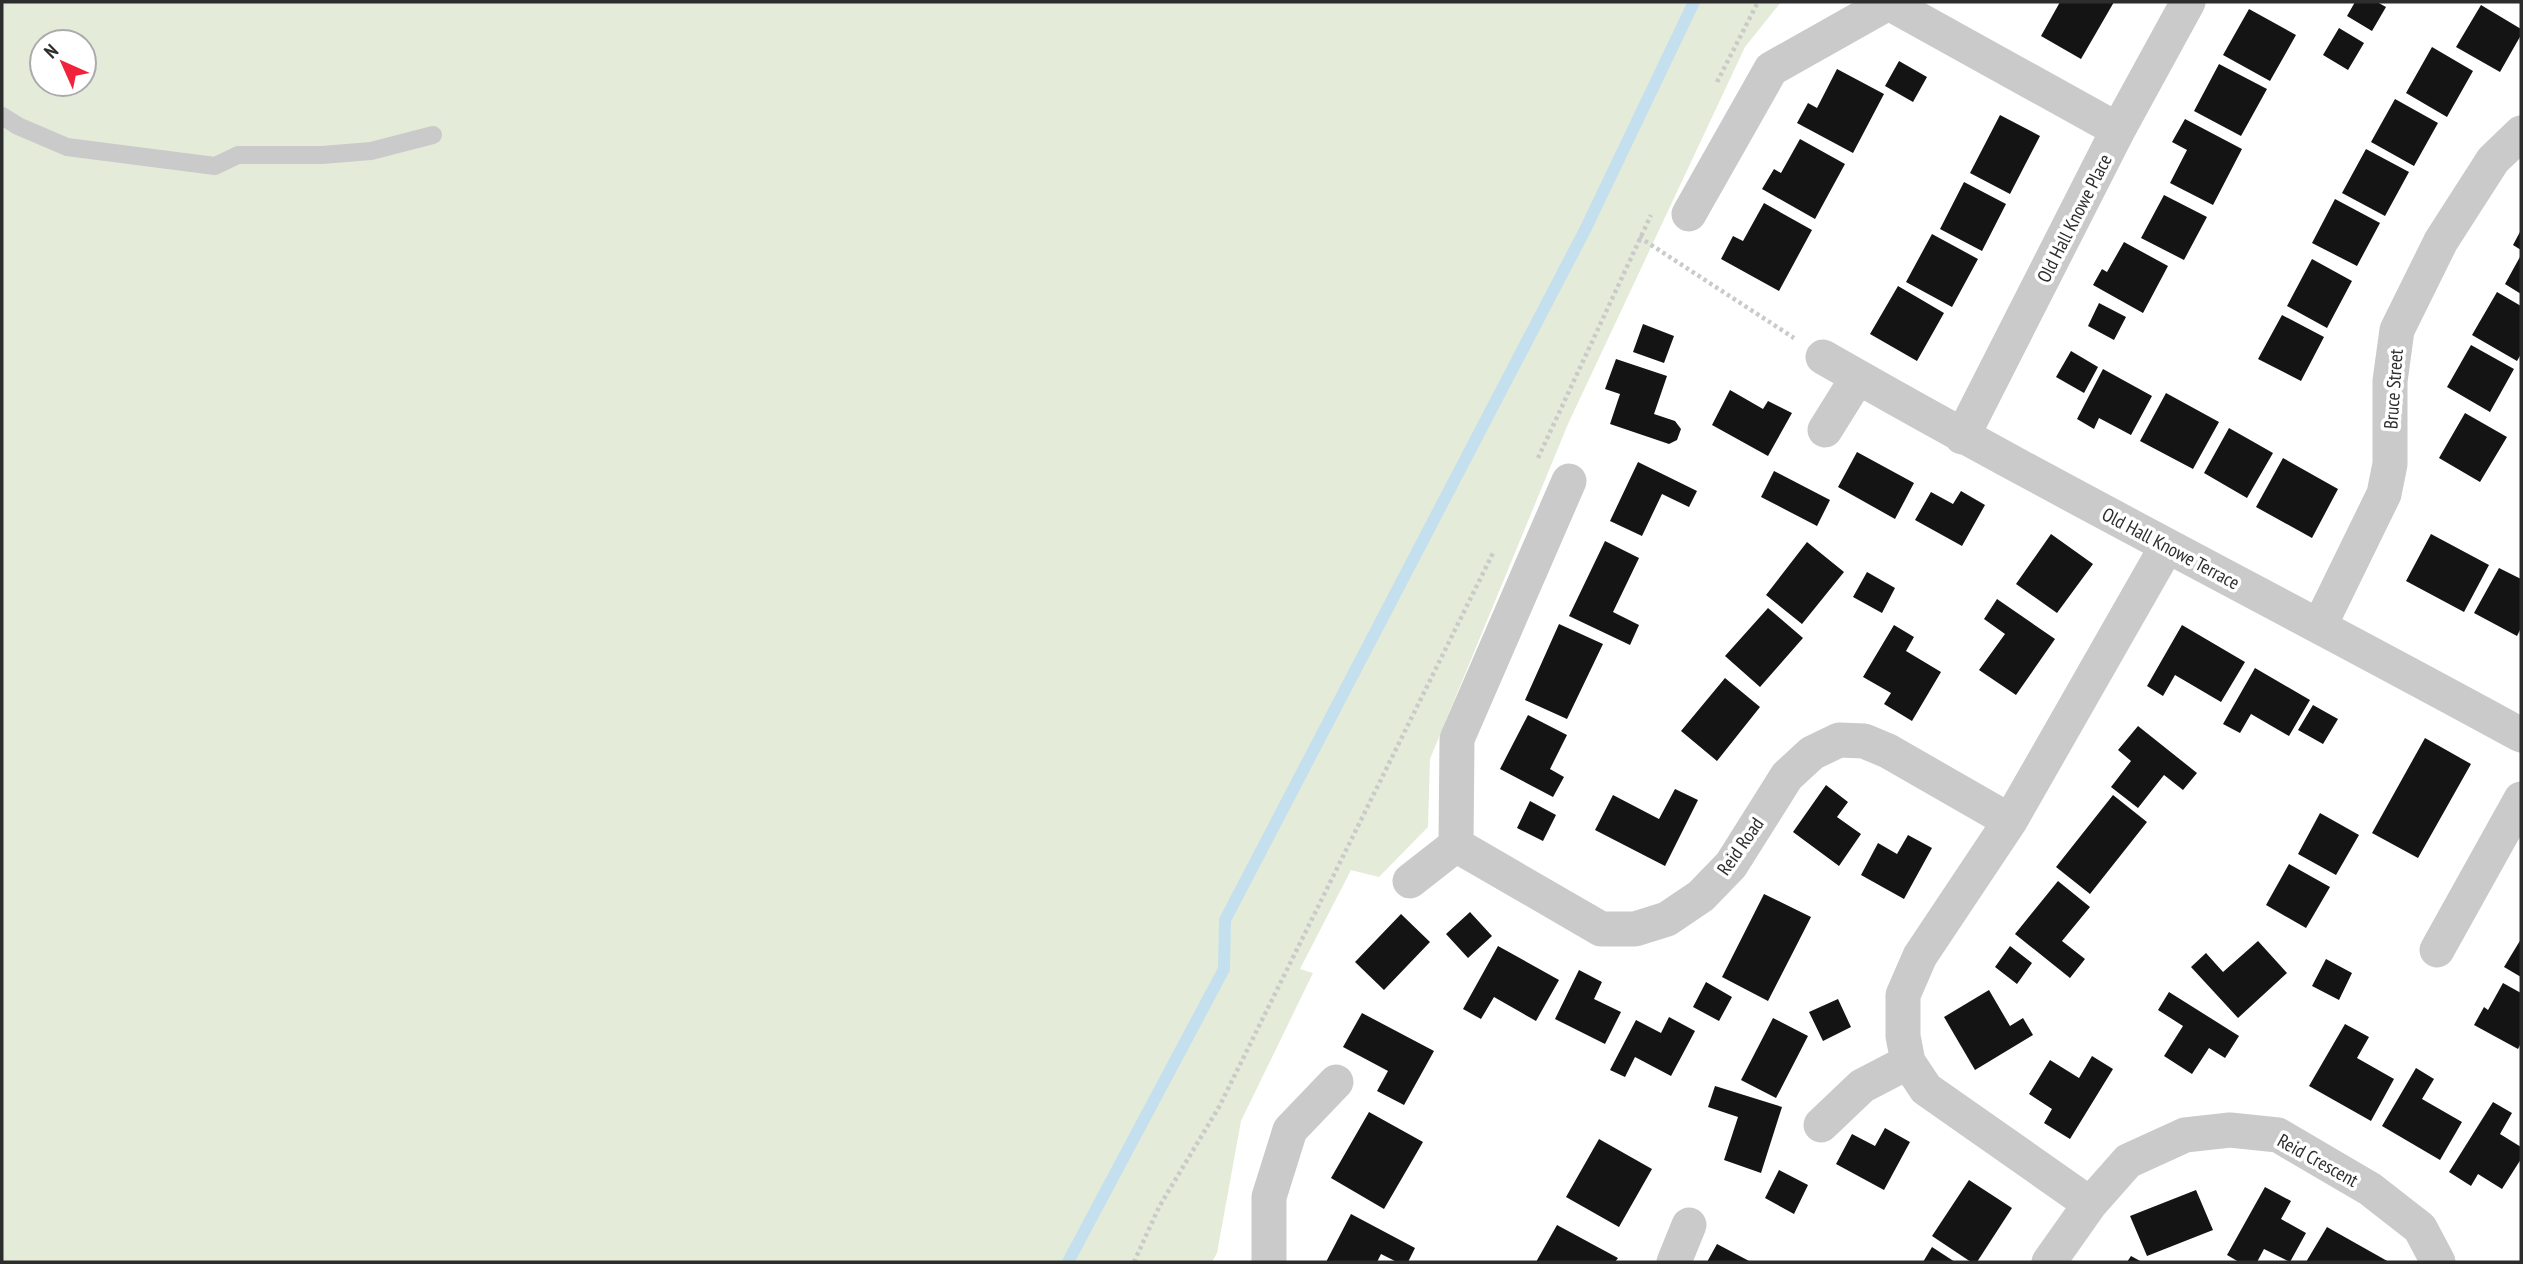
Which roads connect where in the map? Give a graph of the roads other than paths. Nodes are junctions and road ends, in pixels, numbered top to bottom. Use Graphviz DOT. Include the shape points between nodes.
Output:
graph roads {
  1 [pos="1889,2"];
  2 [pos="2188,2"];
  3 [pos="2,116"];
  4 [pos="2119,130"];
  5 [pos="2521,133"];
  6 [pos="433,135"];
  7 [pos="1689,214"];
  8 [pos="1823,358"];
  9 [pos="1858,377"];
  10 [pos="1825,430"];
  11 [pos="1962,437"];
  12 [pos="1569,481"];
  13 [pos="2167,546"];
  14 [pos="2320,625"];
  15 [pos="2521,734"];
  16 [pos="2521,799"];
  17 [pos="2010,821"];
  18 [pos="1456,845"];
  19 [pos="1410,881"];
  20 [pos="2437,950"];
  21 [pos="1908,1062"];
  22 [pos="1336,1082"];
  23 [pos="1821,1125"];
  24 [pos="2090,1203"];
  25 [pos="1689,1224"];
  26 [pos="1269,1262"];
  27 [pos="1674,1262"];
  28 [pos="2049,1262"];
  29 [pos="2438,1262"];
  1 -- 4 [label="street"];
  1 -- 7 [label="street" via="1771,69"];
  2 -- 4 [label="street, Old Hall Knowe Place"];
  3 -- 6 [label="lane" via="67,147 215,166 238,155 371,151"];
  4 -- 11 [label="street, Old Hall Knowe Place"];
  5 -- 14 [label="street, Bruce Street" via="2493,160 2441,241 2397,330 2390,381 2390,464 2384,494"];
  8 -- 9 [label="street, Old Hall Knowe Terrace"];
  9 -- 10 [label="street"];
  9 -- 11 [label="street, Old Hall Knowe Terrace"];
  11 -- 13 [label="street, Old Hall Knowe Terrace"];
  12 -- 18 [label="street" via="1457,739"];
  13 -- 14 [label="street, Old Hall Knowe Terrace"];
  13 -- 17 [label="street"];
  14 -- 15 [label="street, Old Hall Knowe Terrace"];
  16 -- 20 [label="street"];
  17 -- 18 [label="street, Reid Road" via="1888,751 1864,741 1839,740 1812,753 1787,776 1731,865 1701,895 1667,919 1635,929 1601,929"];
  17 -- 21 [label="street" via="1920,956 1903,995"];
  18 -- 19 [label="street"];
  21 -- 23 [label="street" via="1862,1086"];
  21 -- 24 [label="street" via="1926,1090"];
  22 -- 26 [label="street" via="1290,1130 1269,1197"];
  24 -- 28 [label="street, Reid Crescent"];
  24 -- 29 [label="street, Reid Crescent" via="2128,1161 2185,1135 2230,1130 2278,1135 2370,1189 2420,1228"];
  25 -- 27 [label="street"];
}
